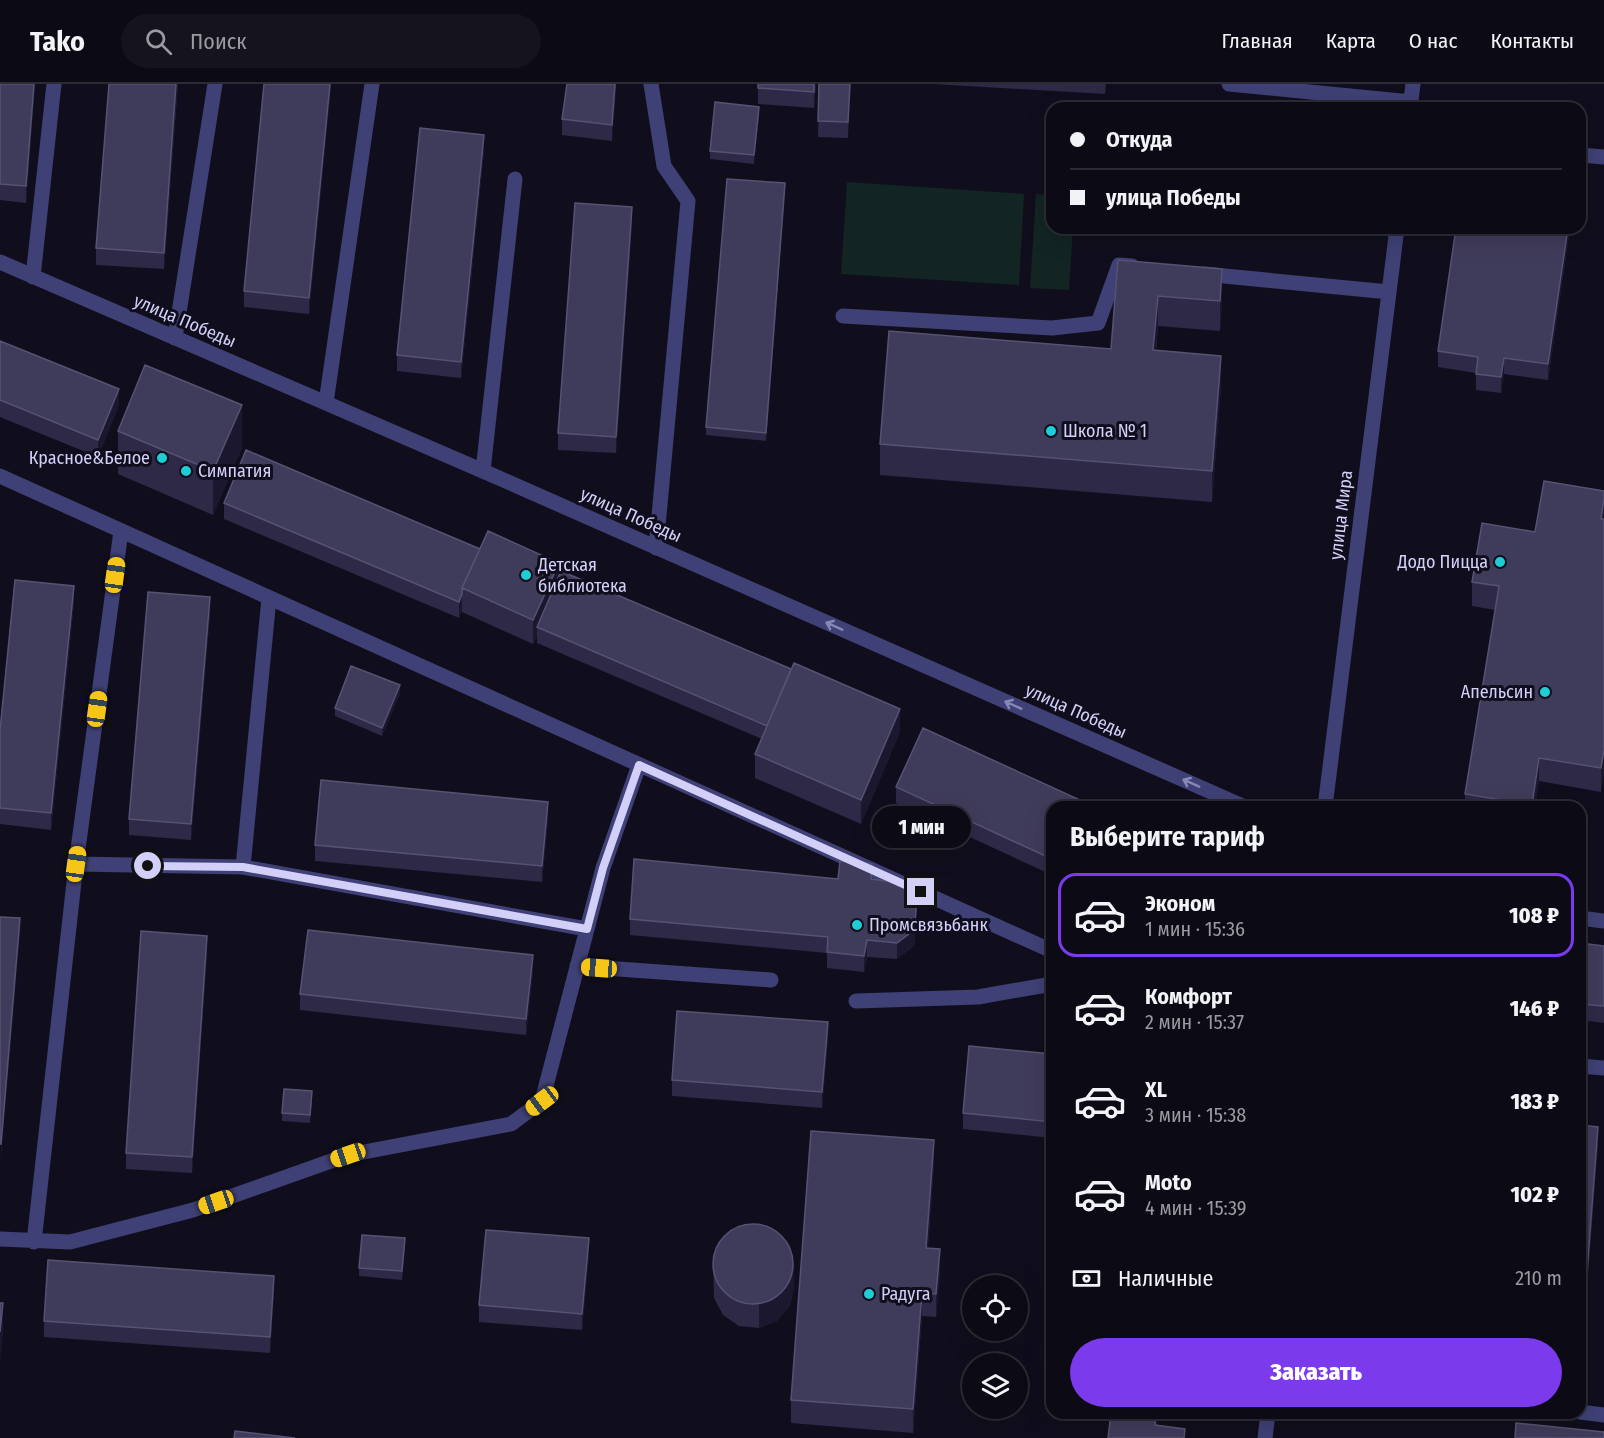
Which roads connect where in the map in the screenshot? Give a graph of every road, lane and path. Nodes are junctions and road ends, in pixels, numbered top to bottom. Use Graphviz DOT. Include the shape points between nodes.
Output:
graph roads {
  1 [pos="54,84"];
  2 [pos="215,84"];
  3 [pos="372,84"];
  4 [pos="651,84"];
  5 [pos="1229,84"];
  6 [pos="1413,84"];
  7 [pos="1384,102"];
  8 [pos="1410,102"];
  9 [pos="1586,156"];
  10 [pos="1604,157"];
  11 [pos="515,179"];
  12 [pos="1396,234"];
  13 [pos="0,262"];
  14 [pos="1143,268"];
  15 [pos="1190,272"];
  16 [pos="33,277"];
  17 [pos="1389,292"];
  18 [pos="843,316"];
  19 [pos="176,338"];
  20 [pos="326,403"];
  21 [pos="483,471"];
  22 [pos="0,476"];
  23 [pos="121,531"];
  24 [pos="656,548"];
  25 [pos="269,598"];
  26 [pos="639,765"];
  27 [pos="1231,801"];
  28 [pos="1325,801"];
  29 [pos="76,864"];
  30 [pos="243,867"];
  31 [pos="1586,919"];
  32 [pos="1604,921"];
  33 [pos="587,929"];
  34 [pos="1046,948"];
  35 [pos="577,966"];
  36 [pos="771,980"];
  37 [pos="1046,985"];
  38 [pos="856,1001"];
  39 [pos="1586,1066"];
  40 [pos="1604,1068"];
  41 [pos="0,1239"];
  42 [pos="34,1242"];
  43 [pos="1586,1413"];
  44 [pos="1604,1415"];
  45 [pos="1267,1419"];
  46 [pos="1265,1438"];
  1 -- 16 [label="street"];
  2 -- 19 [label="street"];
  3 -- 20 [label="street"];
  4 -- 24 [label="street" via="664,166 688,201"];
  5 -- 7 [label="street"];
  6 -- 8 [label="street"];
  9 -- 10 [label="street"];
  11 -- 21 [label="street"];
  12 -- 17 [label="street, улица Мира"];
  13 -- 16 [label="street, улица Победы"];
  14 -- 18 [label="street" via="1119,265 1098,323 1052,328"];
  15 -- 17 [label="street"];
  16 -- 19 [label="street, улица Победы"];
  17 -- 28 [label="street, улица Мира"];
  19 -- 20 [label="street, улица Победы"];
  20 -- 21 [label="street, улица Победы"];
  21 -- 24 [label="street, улица Победы"];
  22 -- 23 [label="street"];
  23 -- 25 [label="street"];
  23 -- 29 [label="street"];
  27 -- 24 [label="street, улица Победы, one-way"];
  25 -- 26 [label="street"];
  25 -- 30 [label="street"];
  26 -- 33 [label="street" via="603,868"];
  26 -- 34 [label="street"];
  29 -- 30 [label="street"];
  29 -- 42 [label="street"];
  30 -- 33 [label="street"];
  31 -- 32 [label="street"];
  33 -- 35 [label="street"];
  35 -- 36 [label="street"];
  35 -- 42 [label="street" via="542,1101 511,1124 348,1155 193,1210 70,1242"];
  37 -- 38 [label="street" via="978,997"];
  39 -- 40 [label="street"];
  41 -- 42 [label="street"];
  43 -- 44 [label="street"];
  45 -- 46 [label="street"];
}
